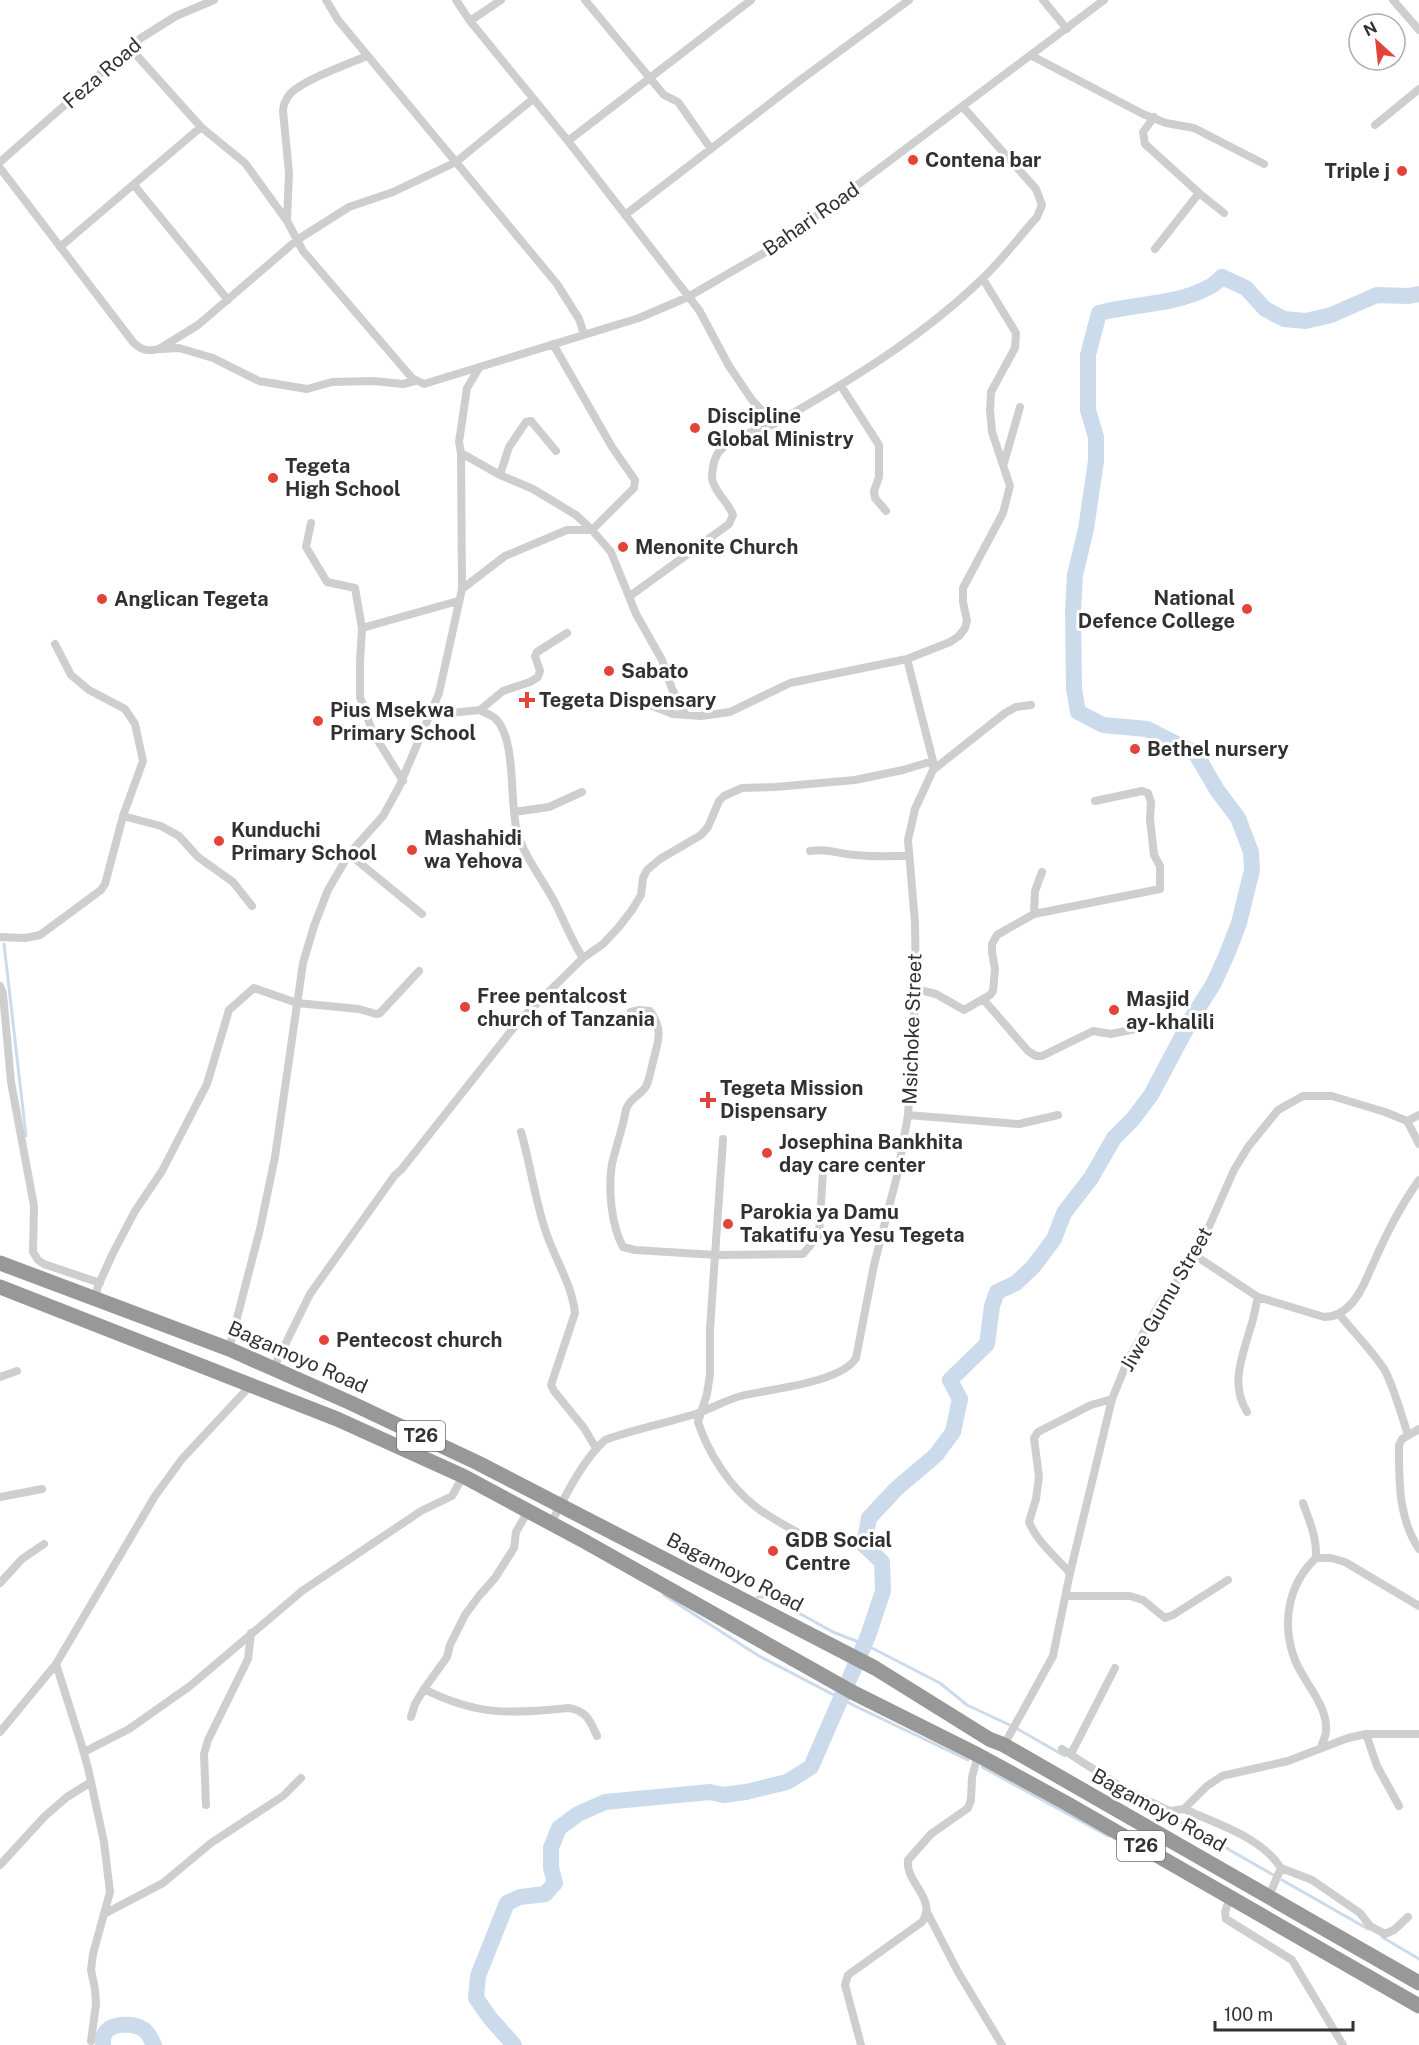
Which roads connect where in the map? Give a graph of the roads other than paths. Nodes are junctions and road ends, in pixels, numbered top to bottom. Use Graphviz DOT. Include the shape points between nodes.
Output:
graph roads {
  1 [pos="214,0"];
  2 [pos="326,0"];
  3 [pos="456,0"];
  4 [pos="501,0"];
  5 [pos="585,0"];
  6 [pos="752,0"];
  7 [pos="909,0"];
  8 [pos="1043,0"];
  9 [pos="1104,0"];
  10 [pos="1393,0"];
  11 [pos="470,21"];
  12 [pos="1068,29"];
  13 [pos="1419,30"];
  14 [pos="130,48"];
  15 [pos="367,56"];
  16 [pos="1032,56"];
  17 [pos="650,78"];
  18 [pos="1419,89"];
  19 [pos="533,99"];
  20 [pos="963,107"];
  21 [pos="1154,117"];
  22 [pos="1375,125"];
  23 [pos="201,127"];
  24 [pos="568,141"];
  25 [pos="711,149"];
  26 [pos="0,162"];
  27 [pos="456,162"];
  28 [pos="1264,164"];
  29 [pos="0,168"];
  30 [pos="134,185"];
  31 [pos="1199,193"];
  32 [pos="1224,213"];
  33 [pos="625,215"];
  34 [pos="287,220"];
  35 [pos="297,240"];
  36 [pos="60,247"];
  37 [pos="1155,249"];
  38 [pos="983,279"];
  39 [pos="688,297"];
  40 [pos="228,300"];
  41 [pos="584,334"];
  42 [pos="553,344"];
  43 [pos="159,349"];
  44 [pos="480,368"];
  45 [pos="415,381"];
  46 [pos="841,386"];
  47 [pos="1020,407"];
  48 [pos="774,424"];
  49 [pos="556,451"];
  50 [pos="460,453"];
  51 [pos="1004,464"];
  52 [pos="500,475"];
  53 [pos="886,511"];
  54 [pos="311,523"];
  55 [pos="592,530"];
  56 [pos="462,589"];
  57 [pos="630,596"];
  58 [pos="458,601"];
  59 [pos="362,628"];
  60 [pos="567,633"];
  61 [pos="55,644"];
  62 [pos="908,659"];
  63 [pos="634,699"];
  64 [pos="1032,705"];
  65 [pos="480,710"];
  66 [pos="430,715"];
  67 [pos="686,715"];
  68 [pos="933,766"];
  69 [pos="403,781"];
  70 [pos="582,792"];
  71 [pos="1095,801"];
  72 [pos="514,812"];
  73 [pos="123,816"];
  74 [pos="810,851"];
  75 [pos="350,854"];
  76 [pos="909,856"];
  77 [pos="1042,872"];
  78 [pos="252,906"];
  79 [pos="1034,914"];
  80 [pos="422,915"];
  81 [pos="0,937"];
  82 [pos="583,958"];
  83 [pos="419,971"];
  84 [pos="0,986"];
  85 [pos="916,989"];
  86 [pos="983,999"];
  87 [pos="297,1003"];
  88 [pos="631,1012"];
  89 [pos="1140,1028"];
  90 [pos="3,1043"];
  91 [pos="908,1115"];
  92 [pos="1058,1115"];
  93 [pos="1419,1115"];
  94 [pos="1407,1122"];
  95 [pos="521,1132"];
  96 [pos="723,1139"];
  97 [pos="1419,1144"];
  98 [pos="823,1172"];
  99 [pos="1419,1180"];
  100 [pos="716,1255"];
  101 [pos="1196,1256"];
  102 [pos="0,1263"];
  103 [pos="100,1283"];
  104 [pos="0,1287"];
  105 [pos="1258,1297"];
  106 [pos="95,1298"];
  107 [pos="1339,1314"];
  108 [pos="229,1349"];
  109 [pos="273,1370"];
  110 [pos="17,1371"];
  111 [pos="0,1377"];
  112 [pos="251,1385"];
  113 [pos="1112,1399"];
  114 [pos="700,1412"];
  115 [pos="1247,1412"];
  116 [pos="1419,1429"];
  117 [pos="1408,1435"];
  118 [pos="596,1448"];
  119 [pos="463,1476"];
  120 [pos="42,1489"];
  121 [pos="0,1497"];
  122 [pos="1303,1503"];
  123 [pos="560,1505"];
  124 [pos="528,1511"];
  125 [pos="550,1523"];
  126 [pos="813,1541"];
  127 [pos="44,1544"];
  128 [pos="1419,1549"];
  129 [pos="1316,1558"];
  130 [pos="1070,1573"];
  131 [pos="1228,1580"];
  132 [pos="0,1583"];
  133 [pos="1067,1596"];
  134 [pos="1419,1606"];
  135 [pos="251,1633"];
  136 [pos="56,1665"];
  137 [pos="1115,1668"];
  138 [pos="424,1689"];
  139 [pos="411,1717"];
  140 [pos="0,1732"];
  141 [pos="1366,1734"];
  142 [pos="1419,1734"];
  143 [pos="597,1736"];
  144 [pos="1004,1745"];
  145 [pos="1321,1748"];
  146 [pos="1062,1749"];
  147 [pos="84,1752"];
  148 [pos="1071,1754"];
  149 [pos="978,1755"];
  150 [pos="301,1778"];
  151 [pos="90,1782"];
  152 [pos="207,1805"];
  153 [pos="1399,1806"];
  154 [pos="1184,1809"];
  155 [pos="0,1865"];
  156 [pos="1281,1868"];
  157 [pos="1269,1896"];
  158 [pos="1230,1897"];
  159 [pos="927,1912"];
  160 [pos="105,1914"];
  161 [pos="1408,1917"];
  162 [pos="1419,1983"];
  163 [pos="1419,2006"];
  164 [pos="91,2041"];
  165 [pos="861,2045"];
  166 [pos="1002,2045"];
  167 [pos="1344,2045"];
  1 -- 14 [label="street, Feza Road" via="176,16"];
  2 -- 15 [label="street"];
  3 -- 11 [label="street"];
  4 -- 11 [label="street"];
  5 -- 17 [label="street"];
  6 -- 17 [label="street"];
  7 -- 25 [label="street"];
  8 -- 12 [label="street"];
  9 -- 12 [label="street, Bahari Road"];
  10 -- 13 [label="street"];
  11 -- 19 [label="street"];
  12 -- 16 [label="street, Bahari Road"];
  14 -- 23 [label="street"];
  14 -- 26 [label="street, Feza Road"];
  15 -- 27 [label="street"];
  15 -- 34 [label="street" via="303,85 285,101"];
  16 -- 20 [label="street, Bahari Road"];
  16 -- 21 [label="street"];
  17 -- 24 [label="street"];
  17 -- 25 [label="street" via="664,95 678,102"];
  18 -- 22 [label="street"];
  19 -- 24 [label="street"];
  19 -- 27 [label="street"];
  20 -- 38 [label="street" via="1036,189 1042,205 1037,217"];
  20 -- 39 [label="street, Bahari Road" via="776,246"];
  21 -- 28 [label="street" via="1194,128"];
  21 -- 31 [label="street" via="1143,132 1145,144"];
  23 -- 30 [label="street"];
  23 -- 34 [label="street" via="244,163"];
  24 -- 33 [label="street"];
  25 -- 33 [label="street"];
  27 -- 35 [label="street" via="393,192 349,207"];
  27 -- 41 [label="street" via="557,284"];
  29 -- 36 [label="street, Bahari Road"];
  30 -- 36 [label="street"];
  30 -- 40 [label="street"];
  31 -- 32 [label="street"];
  31 -- 37 [label="street"];
  33 -- 39 [label="street"];
  34 -- 35 [label="street"];
  35 -- 40 [label="street"];
  35 -- 45 [label="street"];
  36 -- 43 [label="street, Bahari Road" via="134,342 145,350"];
  38 -- 46 [label="street" via="903,345"];
  38 -- 51 [label="street" via="1016,333 1015,348 991,392 992,432"];
  39 -- 41 [label="street, Bahari Road" via="639,318"];
  39 -- 48 [label="street" via="735,375"];
  40 -- 43 [label="street" via="198,325"];
  41 -- 42 [label="street, Bahari Road"];
  42 -- 44 [label="street, Bahari Road"];
  42 -- 55 [label="street" via="636,482"];
  43 -- 45 [label="street, Bahari Road" via="179,348 213,358 259,381 307,389 332,382"];
  44 -- 45 [label="street, Bahari Road" via="428,383"];
  44 -- 50 [label="street" via="467,388"];
  46 -- 48 [label="street"];
  46 -- 53 [label="street" via="879,445 875,498"];
  47 -- 51 [label="street"];
  48 -- 57 [label="street" via="727,442 713,458 712,479 733,515 729,524"];
  49 -- 52 [label="street" via="531,421 526,422 509,447"];
  50 -- 52 [label="street"];
  50 -- 56 [label="street"];
  51 -- 62 [label="street" via="1010,486 1003,513 963,588 965,628 950,642"];
  52 -- 55 [label="street" via="533,489 576,515"];
  54 -- 59 [label="street" via="306,547 327,582 355,588"];
  55 -- 56 [label="street" via="567,530 505,556"];
  55 -- 57 [label="street" via="611,552"];
  56 -- 58 [label="street"];
  57 -- 67 [label="street"];
  58 -- 59 [label="street"];
  58 -- 66 [label="street" via="439,693"];
  59 -- 69 [label="street" via="360,697 374,733"];
  60 -- 65 [label="street" via="537,652 538,677 503,691"];
  61 -- 73 [label="street" via="71,675 125,709 135,724 143,761"];
  62 -- 67 [label="street" via="790,683 730,712"];
  62 -- 68 [label="street"];
  63 -- 67 [label="street"];
  64 -- 68 [label="street" via="1005,713"];
  65 -- 66 [label="street"];
  65 -- 72 [label="street" via="501,725 509,755"];
  66 -- 69 [label="street"];
  68 -- 76 [label="street, Msichoke Street" via="909,828"];
  68 -- 82 [label="street" via="855,780 731,792 719,801 701,835 647,870 641,895 632,910 603,944"];
  69 -- 75 [label="street" via="383,816"];
  70 -- 72 [label="street" via="549,807"];
  71 -- 79 [label="street" via="1148,793 1160,889"];
  72 -- 82 [label="street" via="524,848"];
  73 -- 78 [label="street" via="161,826 179,836 198,857 233,882"];
  73 -- 81 [label="street" via="101,890 40,935"];
  74 -- 76 [label="street" via="826,848 856,855"];
  75 -- 80 [label="street"];
  75 -- 87 [label="street" via="328,890 314,926"];
  76 -- 85 [label="street, Msichoke Street"];
  77 -- 79 [label="street" via="1035,891"];
  79 -- 86 [label="street" via="997,936 992,944 995,983 990,995"];
  82 -- 109 [label="street" via="519,1021 394,1175 310,1294"];
  83 -- 87 [label="street" via="380,1013"];
  84 -- 90 [label="street"];
  85 -- 86 [label="street" via="936,994 964,1010"];
  85 -- 91 [label="street, Msichoke Street"];
  86 -- 89 [label="street" via="1028,1052 1036,1056 1093,1031 1111,1034"];
  87 -- 103 [label="street" via="254,988 229,1010 207,1084 162,1171 129,1222"];
  87 -- 108 [label="street" via="275,1157"];
  88 -- 100 [label="street" via="650,1011 660,1037 644,1090 626,1109 612,1166 615,1232 623,1247 635,1250"];
  90 -- 103 [label="street" via="34,1206 33,1252 44,1264"];
  91 -- 92 [label="street" via="1019,1124"];
  91 -- 114 [label="street, Msichoke Street" via="859,1351 852,1366 825,1377 741,1396"];
  93 -- 94 [label="street"];
  94 -- 97 [label="street"];
  94 -- 101 [label="street, Jiwe Gumu Street" via="1332,1096 1303,1096 1278,1110 1234,1170"];
  95 -- 118 [label="street" via="542,1218 573,1301 574,1312 551,1385"];
  96 -- 100 [label="street"];
  98 -- 100 [label="street" via="819,1236 803,1254"];
  99 -- 107 [label="street" via="1360,1293"];
  100 -- 114 [label="street" via="710,1374"];
  101 -- 105 [label="street"];
  101 -- 113 [label="street, Jiwe Gumu Street" via="1160,1303 1128,1360"];
  102 -- 106 [label="highway, Bagamoyo Road / T26"];
  103 -- 106 [label="street"];
  104 -- 112 [label="highway, Bagamoyo Road / T26"];
  105 -- 107 [label="street" via="1324,1317"];
  105 -- 115 [label="street" via="1240,1366 1238,1388"];
  106 -- 108 [label="highway, Bagamoyo Road / T26"];
  107 -- 117 [label="street" via="1386,1372"];
  108 -- 109 [label="highway, Bagamoyo Road / T26"];
  109 -- 123 [label="highway, Bagamoyo Road / T26" via="362,1408"];
  110 -- 111 [label="street"];
  112 -- 119 [label="highway, Bagamoyo Road / T26" via="338,1419"];
  112 -- 136 [label="street" via="182,1460 155,1496"];
  113 -- 130 [label="street, Jiwe Gumu Street"];
  113 -- 130 [label="street" via="1073,1414 1038,1432 1034,1438 1040,1470 1029,1522 1043,1545"];
  114 -- 118 [label="street, Msichoke Street" via="615,1436"];
  114 -- 126 [label="street" via="701,1431 722,1470 743,1496"];
  116 -- 117 [label="street"];
  117 -- 128 [label="street" via="1399,1445 1400,1494 1402,1509"];
  118 -- 123 [label="street, Msichoke Street"];
  119 -- 124 [label="highway, Bagamoyo Road / T26"];
  119 -- 135 [label="street" via="452,1496 388,1532 296,1596"];
  120 -- 121 [label="street"];
  122 -- 129 [label="street" via="1314,1529"];
  123 -- 125 [label="street, Msichoke Street"];
  123 -- 144 [label="highway, Bagamoyo Road / T26" via="875,1668"];
  124 -- 125 [label="highway, Bagamoyo Road / T26"];
  124 -- 138 [label="street" via="516,1532 514,1548 465,1616 447,1657"];
  125 -- 149 [label="highway, Bagamoyo Road / T26" via="812,1670"];
  127 -- 132 [label="street" via="22,1558"];
  129 -- 134 [label="street" via="1345,1562"];
  129 -- 145 [label="street" via="1297,1581 1289,1603 1289,1626 1295,1661 1325,1717"];
  130 -- 133 [label="street, Jiwe Gumu Street"];
  131 -- 133 [label="street" via="1165,1618 1143,1600 1130,1596"];
  133 -- 144 [label="street, Jiwe Gumu Street" via="1053,1656"];
  135 -- 147 [label="street" via="163,1706 118,1736"];
  135 -- 152 [label="street" via="248,1659 208,1740 204,1760"];
  136 -- 140 [label="street"];
  136 -- 147 [label="street"];
  137 -- 148 [label="street"];
  138 -- 139 [label="street"];
  138 -- 143 [label="street" via="490,1712 578,1710 587,1716"];
  141 -- 142 [label="street"];
  141 -- 145 [label="street"];
  141 -- 153 [label="street" via="1377,1766"];
  144 -- 157 [label="highway, Bagamoyo Road / T26"];
  145 -- 154 [label="street" via="1222,1776"];
  146 -- 148 [label="street"];
  147 -- 151 [label="street"];
  148 -- 154 [label="street" via="1126,1790 1170,1811"];
  149 -- 158 [label="highway, Bagamoyo Road / T26"];
  149 -- 159 [label="street" via="968,1808 930,1834 908,1860"];
  150 -- 160 [label="street" via="283,1796 211,1843 163,1883"];
  151 -- 155 [label="street" via="45,1816"];
  151 -- 160 [label="street" via="104,1842 110,1892"];
  154 -- 156 [label="street" via="1256,1843"];
  156 -- 157 [label="street"];
  156 -- 161 [label="street" via="1312,1880 1385,1934"];
  157 -- 162 [label="highway, Bagamoyo Road / T26"];
  158 -- 163 [label="highway, Bagamoyo Road / T26"];
  158 -- 167 [label="street" via="1227,1919 1292,1960"];
  159 -- 165 [label="street" via="922,1922 848,1975 845,1985"];
  159 -- 166 [label="street"];
  160 -- 164 [label="street" via="91,1970 96,2004"];
}
